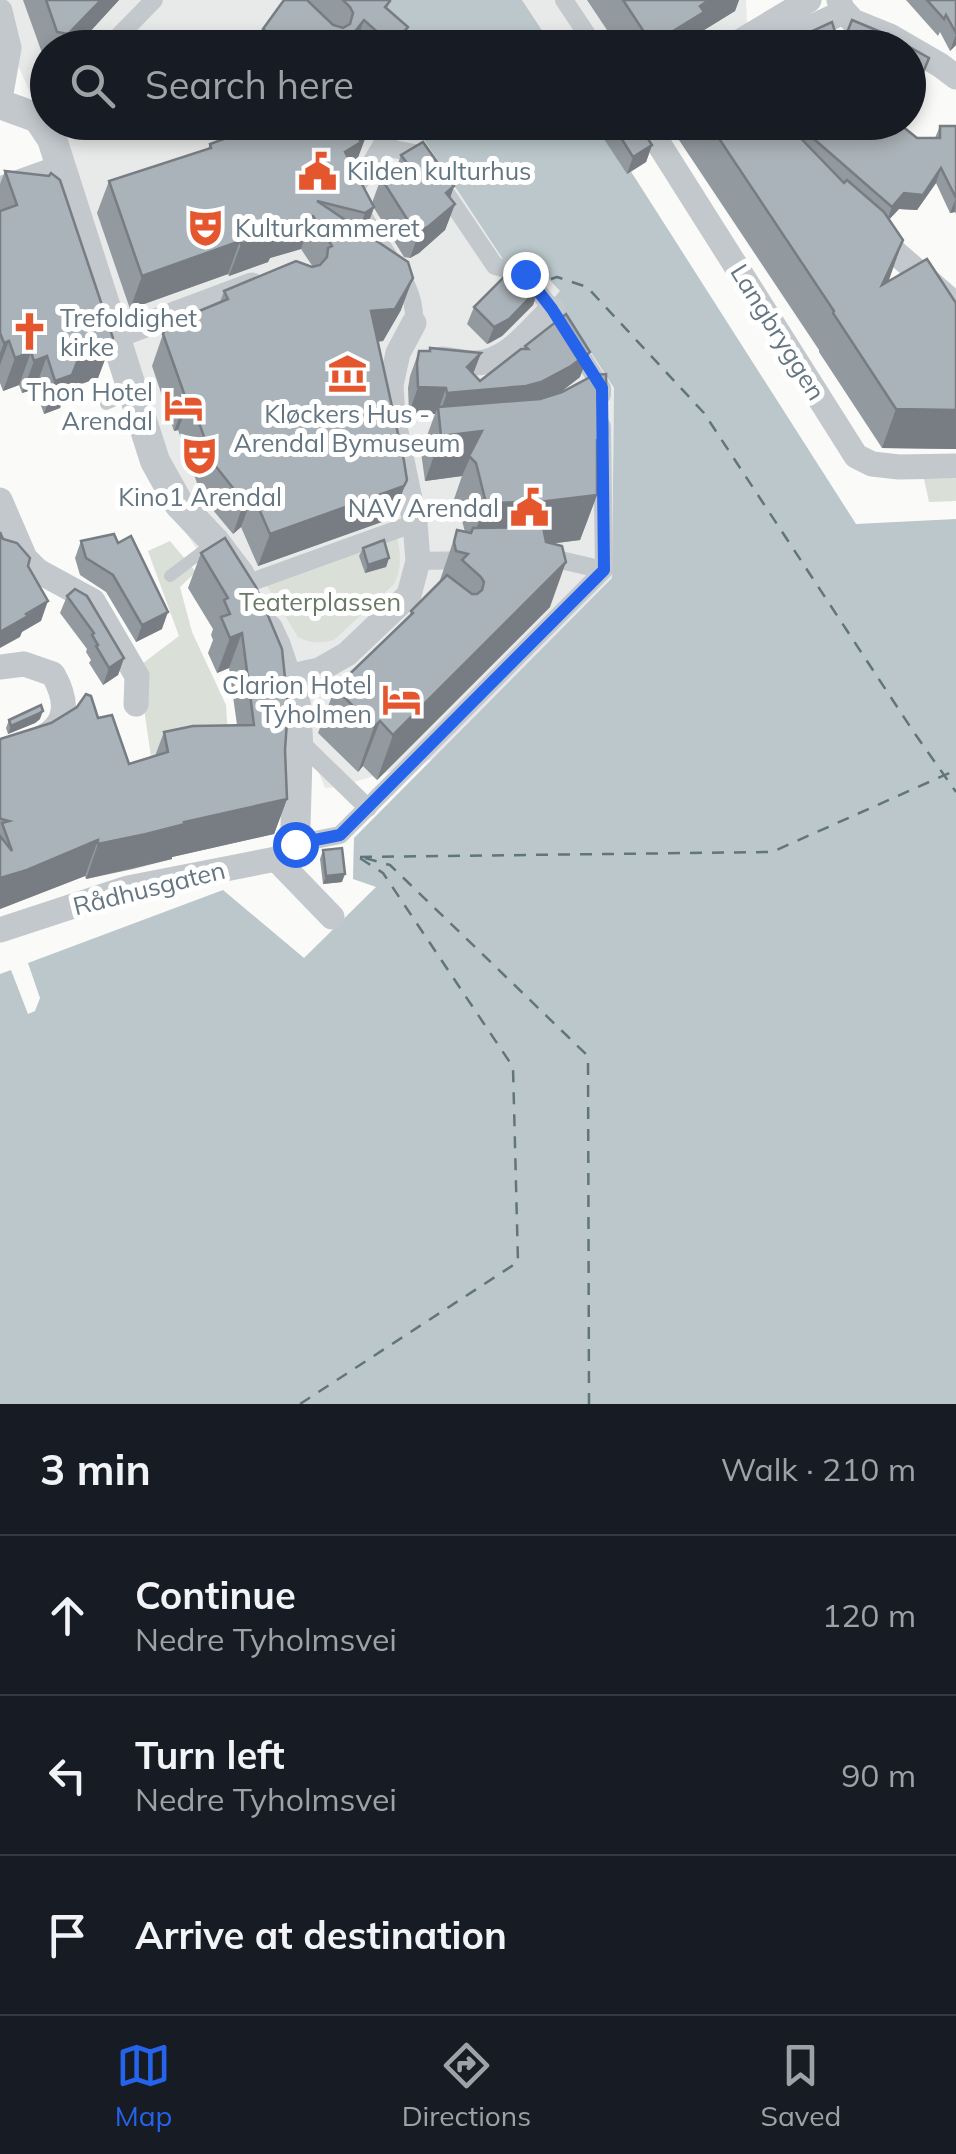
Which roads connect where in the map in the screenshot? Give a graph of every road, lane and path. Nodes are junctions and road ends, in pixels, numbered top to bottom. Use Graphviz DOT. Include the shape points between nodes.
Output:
graph roads {
  1 [pos="154,0"];
  2 [pos="564,0"];
  3 [pos="809,0"];
  4 [pos="841,4"];
  5 [pos="0,11"];
  6 [pos="125,30"];
  7 [pos="584,30"];
  8 [pos="759,30"];
  9 [pos="804,30"];
  10 [pos="874,30"];
  11 [pos="926,57"];
  12 [pos="956,77"];
  13 [pos="0,101"];
  14 [pos="30,108"];
  15 [pos="52,140"];
  16 [pos="384,140"];
  17 [pos="386,140"];
  18 [pos="656,140"];
  19 [pos="61,168"];
  20 [pos="0,188"];
  21 [pos="855,217"];
  22 [pos="282,274"];
  23 [pos="956,305"];
  24 [pos="552,309"];
  25 [pos="414,323"];
  26 [pos="116,336"];
  27 [pos="398,354"];
  28 [pos="956,466"];
  29 [pos="0,500"];
  30 [pos="415,522"];
  31 [pos="215,542"];
  32 [pos="497,560"];
  33 [pos="536,560"];
  34 [pos="418,561"];
  35 [pos="604,570"];
  36 [pos="170,576"];
  37 [pos="246,584"];
  38 [pos="0,667"];
  39 [pos="288,677"];
  40 [pos="136,704"];
  41 [pos="298,740"];
  42 [pos="0,754"];
  43 [pos="368,808"];
  44 [pos="286,851"];
  45 [pos="332,917"];
  46 [pos="0,930"];
  1 -- 6 [label="street"];
  2 -- 7 [label="street"];
  3 -- 8 [label="street"];
  4 -- 9 [label="street" via="834,16"];
  4 -- 10 [label="street" via="853,22"];
  5 -- 13 [label="street" via="9,48"];
  11 -- 12 [label="street"];
  13 -- 14 [label="street"];
  15 -- 19 [label="street"];
  16 -- 25 [label="street" via="352,195 411,293"];
  17 -- 24 [label="street" via="393,150 420,154 495,266 525,274"];
  18 -- 28 [label="street, Langbryggen" via="856,456 885,466"];
  19 -- 20 [label="street"];
  19 -- 26 [label="street"];
  21 -- 23 [label="street"];
  22 -- 26 [label="street"];
  24 -- 27 [label="street" via="489,361"];
  24 -- 35 [label="street" via="594,393"];
  25 -- 27 [label="street"];
  26 -- 31 [label="street" via="119,398 178,504"];
  27 -- 30 [label="street" via="390,385 393,417 407,437"];
  29 -- 40 [label="street" via="26,558 92,601 136,676"];
  30 -- 34 [label="street"];
  30 -- 37 [label="street"];
  31 -- 36 [label="lane"];
  31 -- 37 [label="street"];
  32 -- 34 [label="street"];
  33 -- 35 [label="street"];
  34 -- 39 [label="street" via="418,598 347,654"];
  35 -- 43 [label="street"];
  37 -- 39 [label="street"];
  38 -- 42 [label="street" via="24,664 53,674 65,710 42,740"];
  39 -- 41 [label="street"];
  41 -- 43 [label="street"];
  41 -- 44 [label="street"];
  43 -- 44 [label="street" via="340,835"];
  44 -- 45 [label="street"];
  44 -- 46 [label="street, Rådhusgaten" via="128,888"];
}
